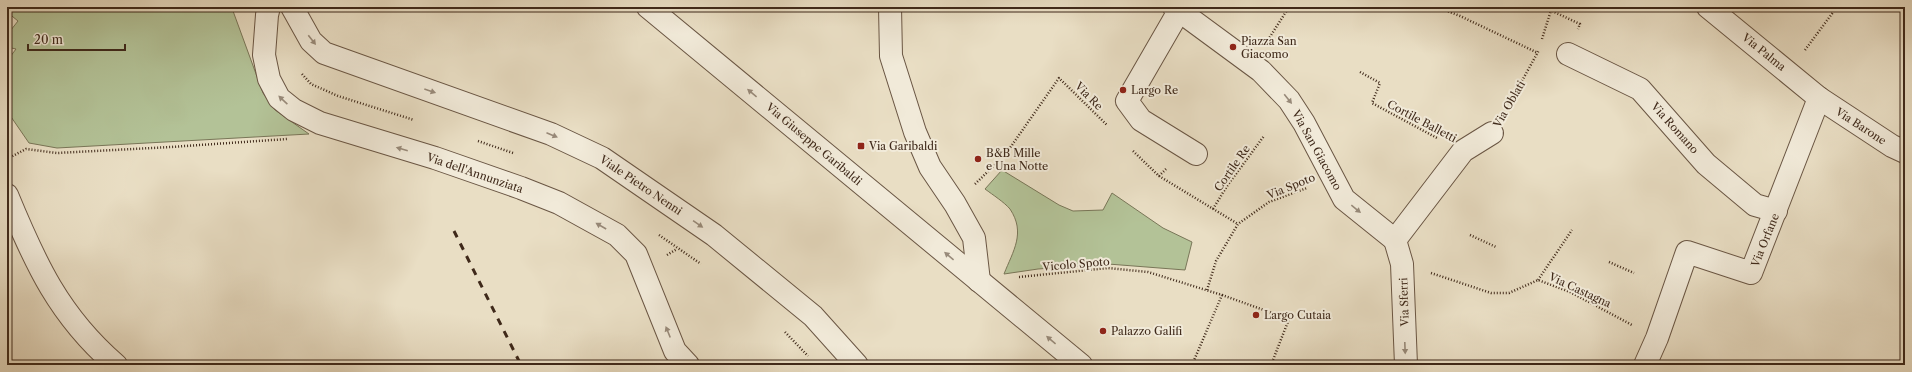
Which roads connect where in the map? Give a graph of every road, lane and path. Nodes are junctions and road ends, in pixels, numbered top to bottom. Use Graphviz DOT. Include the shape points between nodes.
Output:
graph roads {
  1 [pos="269,7"];
  2 [pos="292,7"];
  3 [pos="648,7"];
  4 [pos="890,7"];
  5 [pos="1289,7"];
  6 [pos="1437,7"];
  7 [pos="1552,7"];
  8 [pos="1708,7"];
  9 [pos="1837,7"];
  10 [pos="1177,9"];
  11 [pos="1280,21"];
  12 [pos="1805,50"];
  13 [pos="1538,53"];
  14 [pos="1568,54"];
  15 [pos="1360,72"];
  16 [pos="1819,98"];
  17 [pos="1113,130"];
  18 [pos="1492,133"];
  19 [pos="1264,136"];
  20 [pos="289,139"];
  21 [pos="1129,146"];
  22 [pos="1463,151"];
  23 [pos="1905,152"];
  24 [pos="1196,154"];
  25 [pos="7,159"];
  26 [pos="1332,177"];
  27 [pos="7,195"];
  28 [pos="955,204"];
  29 [pos="1213,209"];
  30 [pos="1776,211"];
  31 [pos="1238,224"];
  32 [pos="1572,230"];
  33 [pos="1470,235"];
  34 [pos="1395,240"];
  35 [pos="1496,247"];
  36 [pos="1609,262"];
  37 [pos="1402,264"];
  38 [pos="1634,273"];
  39 [pos="979,280"];
  40 [pos="1538,280"];
  41 [pos="1207,290"];
  42 [pos="1222,295"];
  43 [pos="1002,299"];
  44 [pos="1657,338"];
  45 [pos="116,365"];
  46 [pos="688,365"];
  47 [pos="857,365"];
  48 [pos="1081,365"];
  49 [pos="1192,365"];
  50 [pos="1272,365"];
  51 [pos="1406,365"];
  52 [pos="1645,365"];
  46 -- 1 [label="street, Via dell'Annunziata, one-way" via="675,351 636,254 617,235 559,203 435,158 320,123 294,110 279,98 269,79 264,55"];
  2 -- 47 [label="street, Viale Pietro Nenni, one-way" via="311,41 324,53 551,134 602,158 714,235 813,316"];
  39 -- 3 [label="street, Via Giuseppe Garibaldi, one-way"];
  4 -- 28 [label="street" via="891,56 915,132 930,167"];
  5 -- 11 [label="path"];
  6 -- 13 [label="path"];
  7 -- 13 [label="path, Via Oblati"];
  8 -- 16 [label="street, Via Palma"];
  9 -- 12 [label="path"];
  10 -- 24 [label="street" via="1128,101 1141,120"];
  10 -- 26 [label="street, Via San Giacomo, one-way" via="1261,71 1289,100"];
  13 -- 18 [label="path, Via Oblati"];
  14 -- 30 [label="street, Via Romano" via="1640,89 1706,164 1755,205"];
  15 -- 22 [label="path, Cortile Balletti" via="1380,83 1372,103"];
  16 -- 23 [label="street, Via Barone"];
  16 -- 30 [label="street, Via Orfane"];
  17 -- 28 [label="path, Via Re" via="1059,78 1005,155"];
  18 -- 22 [label="street, Via Oblati"];
  19 -- 29 [label="path, Cortile Re"];
  20 -- 25 [label="path" via="58,153 26,149"];
  21 -- 29 [label="path" via="1160,176"];
  22 -- 34 [label="street, Via Oblati"];
  26 -- 31 [label="path, Via Spoto" via="1269,202"];
  26 -- 34 [label="street, Via San Giacomo, one-way" via="1344,199"];
  27 -- 45 [label="street" via="41,273 58,302 79,329"];
  28 -- 39 [label="street" via="974,238"];
  29 -- 31 [label="path"];
  30 -- 44 [label="street, Via Orfane" via="1751,273 1686,252"];
  31 -- 41 [label="path, Via Spoto" via="1216,261"];
  32 -- 40 [label="path"];
  33 -- 35 [label="path"];
  34 -- 37 [label="street, Via Sferri"];
  36 -- 38 [label="path"];
  37 -- 40 [label="path, Via Castagna" via="1492,293 1509,293"];
  37 -- 51 [label="street, Via Sferri, one-way"];
  39 -- 43 [label="street"];
  40 -- 44 [label="path, Via Castagna" via="1570,292"];
  41 -- 42 [label="path"];
  41 -- 43 [label="path, Vicolo Spoto" via="1148,272 1108,268 1016,277"];
  42 -- 49 [label="path"];
  42 -- 50 [label="path" via="1289,319"];
  48 -- 43 [label="street, one-way"];
  44 -- 52 [label="street, Via Orfane"];
}
